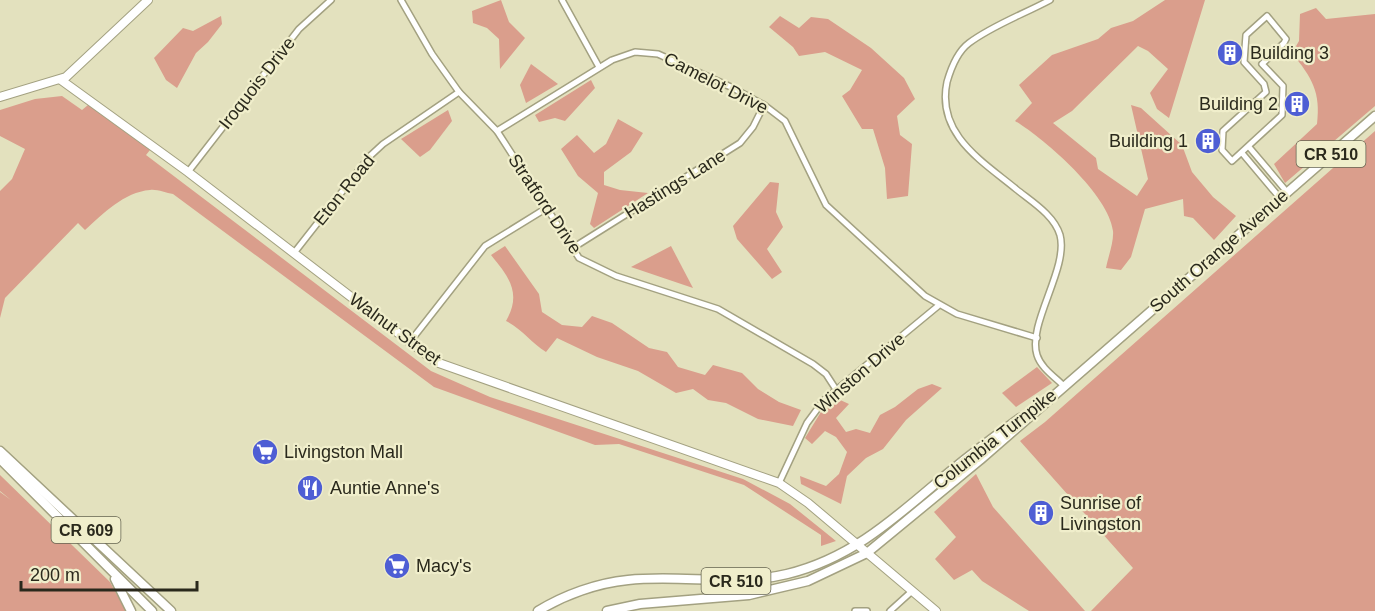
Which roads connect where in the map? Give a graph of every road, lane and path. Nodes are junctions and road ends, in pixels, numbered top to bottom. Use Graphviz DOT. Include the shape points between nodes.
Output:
graph roads {
  1 [pos="148,0"];
  2 [pos="331,0"];
  3 [pos="401,0"];
  4 [pos="562,0"];
  5 [pos="1050,0"];
  6 [pos="599,67"];
  7 [pos="61,80"];
  8 [pos="459,92"];
  9 [pos="0,97"];
  10 [pos="764,105"];
  11 [pos="1375,116"];
  12 [pos="496,131"];
  13 [pos="1248,147"];
  14 [pos="1242,153"];
  15 [pos="188,172"];
  16 [pos="1283,195"];
  17 [pos="545,208"];
  18 [pos="571,249"];
  19 [pos="294,253"];
  20 [pos="938,306"];
  21 [pos="1037,338"];
  22 [pos="409,343"];
  23 [pos="1064,386"];
  24 [pos="837,391"];
  25 [pos="0,451"];
  26 [pos="0,459"];
  27 [pos="779,483"];
  28 [pos="858,546"];
  29 [pos="867,553"];
  30 [pos="112,574"];
  31 [pos="911,592"];
  32 [pos="855,610"];
  33 [pos="131,611"];
  34 [pos="152,611"];
  35 [pos="171,611"];
  36 [pos="538,611"];
  37 [pos="607,611"];
  38 [pos="867,611"];
  39 [pos="890,611"];
  40 [pos="936,611"];
  1 -- 7 [label="street"];
  2 -- 15 [label="street, Iroquois Drive" via="299,29"];
  3 -- 8 [label="street, Stratford Drive"];
  4 -- 6 [label="street"];
  5 -- 21 [label="street" via="963,48 951,69 945,97 951,126 963,144 1048,216 1060,236 1060,255"];
  6 -- 10 [label="street, Camelot Drive" via="624,55 657,54"];
  6 -- 12 [label="street, Camelot Drive"];
  7 -- 9 [label="street"];
  7 -- 15 [label="street, Walnut Street"];
  8 -- 12 [label="street, Stratford Drive"];
  8 -- 19 [label="street, Eton Road" via="382,144"];
  10 -- 18 [label="street, Hastings Lane" via="740,143"];
  10 -- 20 [label="street, Camelot Drive" via="785,121 826,205"];
  11 -- 16 [label="main road, South Orange Avenue / CR 510"];
  12 -- 17 [label="street, Stratford Drive"];
  13 -- 14 [label="street"];
  13 -- 14 [label="street" via="1283,112 1283,86 1262,64 1286,39 1268,16 1246,35 1244,62 1264,84 1266,92 1223,133 1222,150 1232,161"];
  13 -- 16 [label="street"];
  14 -- 16 [label="street"];
  15 -- 19 [label="street, Walnut Street"];
  16 -- 23 [label="main road, South Orange Avenue / CR 510"];
  17 -- 18 [label="street, Stratford Drive"];
  17 -- 22 [label="street" via="485,246"];
  18 -- 24 [label="street, Stratford Drive" via="597,269 718,309 813,364 826,374"];
  19 -- 22 [label="street, Walnut Street"];
  20 -- 21 [label="street, Camelot Drive"];
  20 -- 24 [label="street, Winston Drive"];
  21 -- 23 [label="street" via="1041,363"];
  22 -- 27 [label="street, Walnut Street" via="457,371"];
  23 -- 28 [label="main road, Columbia Turnpike / CR 510"];
  23 -- 29 [label="main road, Columbia Turnpike / CR 510"];
  24 -- 27 [label="street, Winston Drive" via="813,413"];
  25 -- 35 [label="main road, CR 609"];
  26 -- 30 [label="main road, CR 609"];
  27 -- 28 [label="street, Walnut Street" via="808,502"];
  28 -- 29 [label="street, Walnut Street"];
  28 -- 36 [label="main road, Columbia Turnpike / CR 510" via="787,574 726,581 628,580 575,593"];
  29 -- 31 [label="street, Walnut Street"];
  29 -- 37 [label="main road, Columbia Turnpike / CR 510" via="808,580 758,593 640,604"];
  30 -- 33 [label="main road"];
  30 -- 34 [label="main road, CR 609"];
  31 -- 39 [label="street"];
  31 -- 40 [label="street, Walnut Street"];
  32 -- 38 [label="street"];
}
